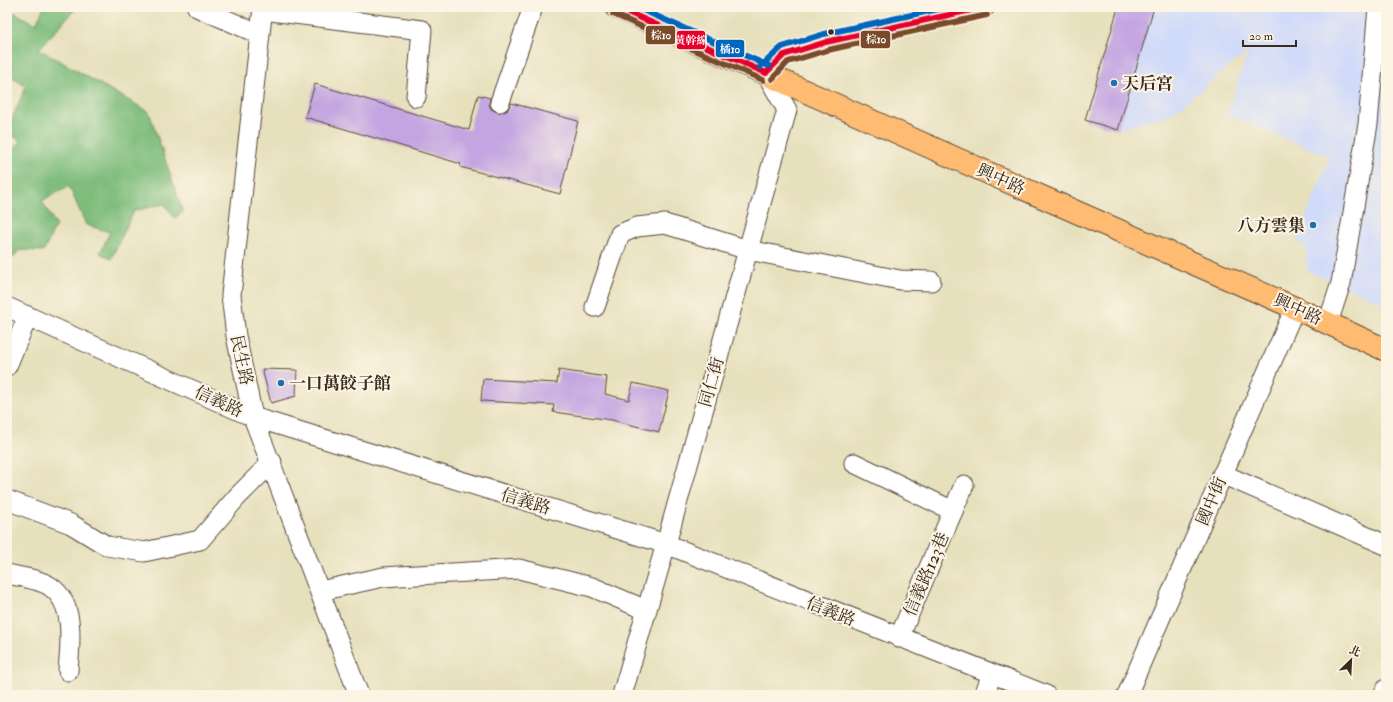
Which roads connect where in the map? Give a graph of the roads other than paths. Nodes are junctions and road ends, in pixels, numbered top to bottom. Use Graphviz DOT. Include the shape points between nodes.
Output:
graph roads {
  1 [pos="197,7"];
  2 [pos="533,7"];
  3 [pos="616,7"];
  4 [pos="985,7"];
  5 [pos="1378,7"];
  6 [pos="263,8"];
  7 [pos="922,13"];
  8 [pos="259,34"];
  9 [pos="766,72"];
  10 [pos="416,97"];
  11 [pos="500,102"];
  12 [pos="748,250"];
  13 [pos="931,281"];
  14 [pos="7,307"];
  15 [pos="595,307"];
  16 [pos="1295,308"];
  17 [pos="28,316"];
  18 [pos="1328,323"];
  19 [pos="1386,350"];
  20 [pos="7,366"];
  21 [pos="253,417"];
  22 [pos="272,462"];
  23 [pos="854,463"];
  24 [pos="1222,474"];
  25 [pos="964,485"];
  26 [pos="7,500"];
  27 [pos="953,511"];
  28 [pos="666,544"];
  29 [pos="1386,545"];
  30 [pos="7,574"];
  31 [pos="320,591"];
  32 [pos="646,610"];
  33 [pos="899,638"];
  34 [pos="68,671"];
  35 [pos="992,674"];
  36 [pos="1386,689"];
  37 [pos="359,695"];
  38 [pos="622,695"];
  39 [pos="984,695"];
  40 [pos="1046,695"];
  41 [pos="1127,695"];
  42 [pos="1383,695"];
  1 -- 8 [label="street"];
  2 -- 11 [label="street"];
  3 -- 9 [label="main road, 興中路"];
  4 -- 7 [label="street"];
  5 -- 18 [label="street" via="1368,124 1341,283"];
  6 -- 8 [label="street, 民生路"];
  6 -- 10 [label="street" via="422,30"];
  7 -- 9 [label="street" via="784,55"];
  8 -- 21 [label="street, 民生路" via="231,295 236,336"];
  9 -- 12 [label="street, 同仁街" via="787,110"];
  9 -- 16 [label="main road, 興中路"];
  12 -- 13 [label="street" via="900,280"];
  12 -- 15 [label="street" via="665,224 638,227 620,234"];
  12 -- 28 [label="street, 同仁街"];
  14 -- 17 [label="street, 信義路"];
  16 -- 18 [label="main road, 興中路"];
  16 -- 24 [label="street, 國中街"];
  17 -- 20 [label="street"];
  17 -- 21 [label="street, 信義路"];
  18 -- 19 [label="main road, 興中路"];
  21 -- 22 [label="street, 民生路"];
  21 -- 28 [label="street, 信義路"];
  22 -- 26 [label="street" via="200,540 144,552 107,546 71,524"];
  22 -- 31 [label="street, 民生路"];
  23 -- 27 [label="street, 信義路123巷"];
  24 -- 29 [label="street"];
  24 -- 41 [label="street, 國中街"];
  25 -- 27 [label="street, 信義路123巷"];
  27 -- 33 [label="street, 信義路123巷"];
  28 -- 32 [label="street, 同仁街"];
  28 -- 33 [label="street, 信義路"];
  30 -- 34 [label="street" via="51,587 64,601 70,629"];
  31 -- 32 [label="street" via="384,577 518,569 592,587"];
  31 -- 37 [label="street, 民生路"];
  32 -- 38 [label="street, 同仁街"];
  33 -- 35 [label="street, 信義路"];
  35 -- 39 [label="street"];
  35 -- 40 [label="street, 信義路"];
  36 -- 42 [label="street"];
}
